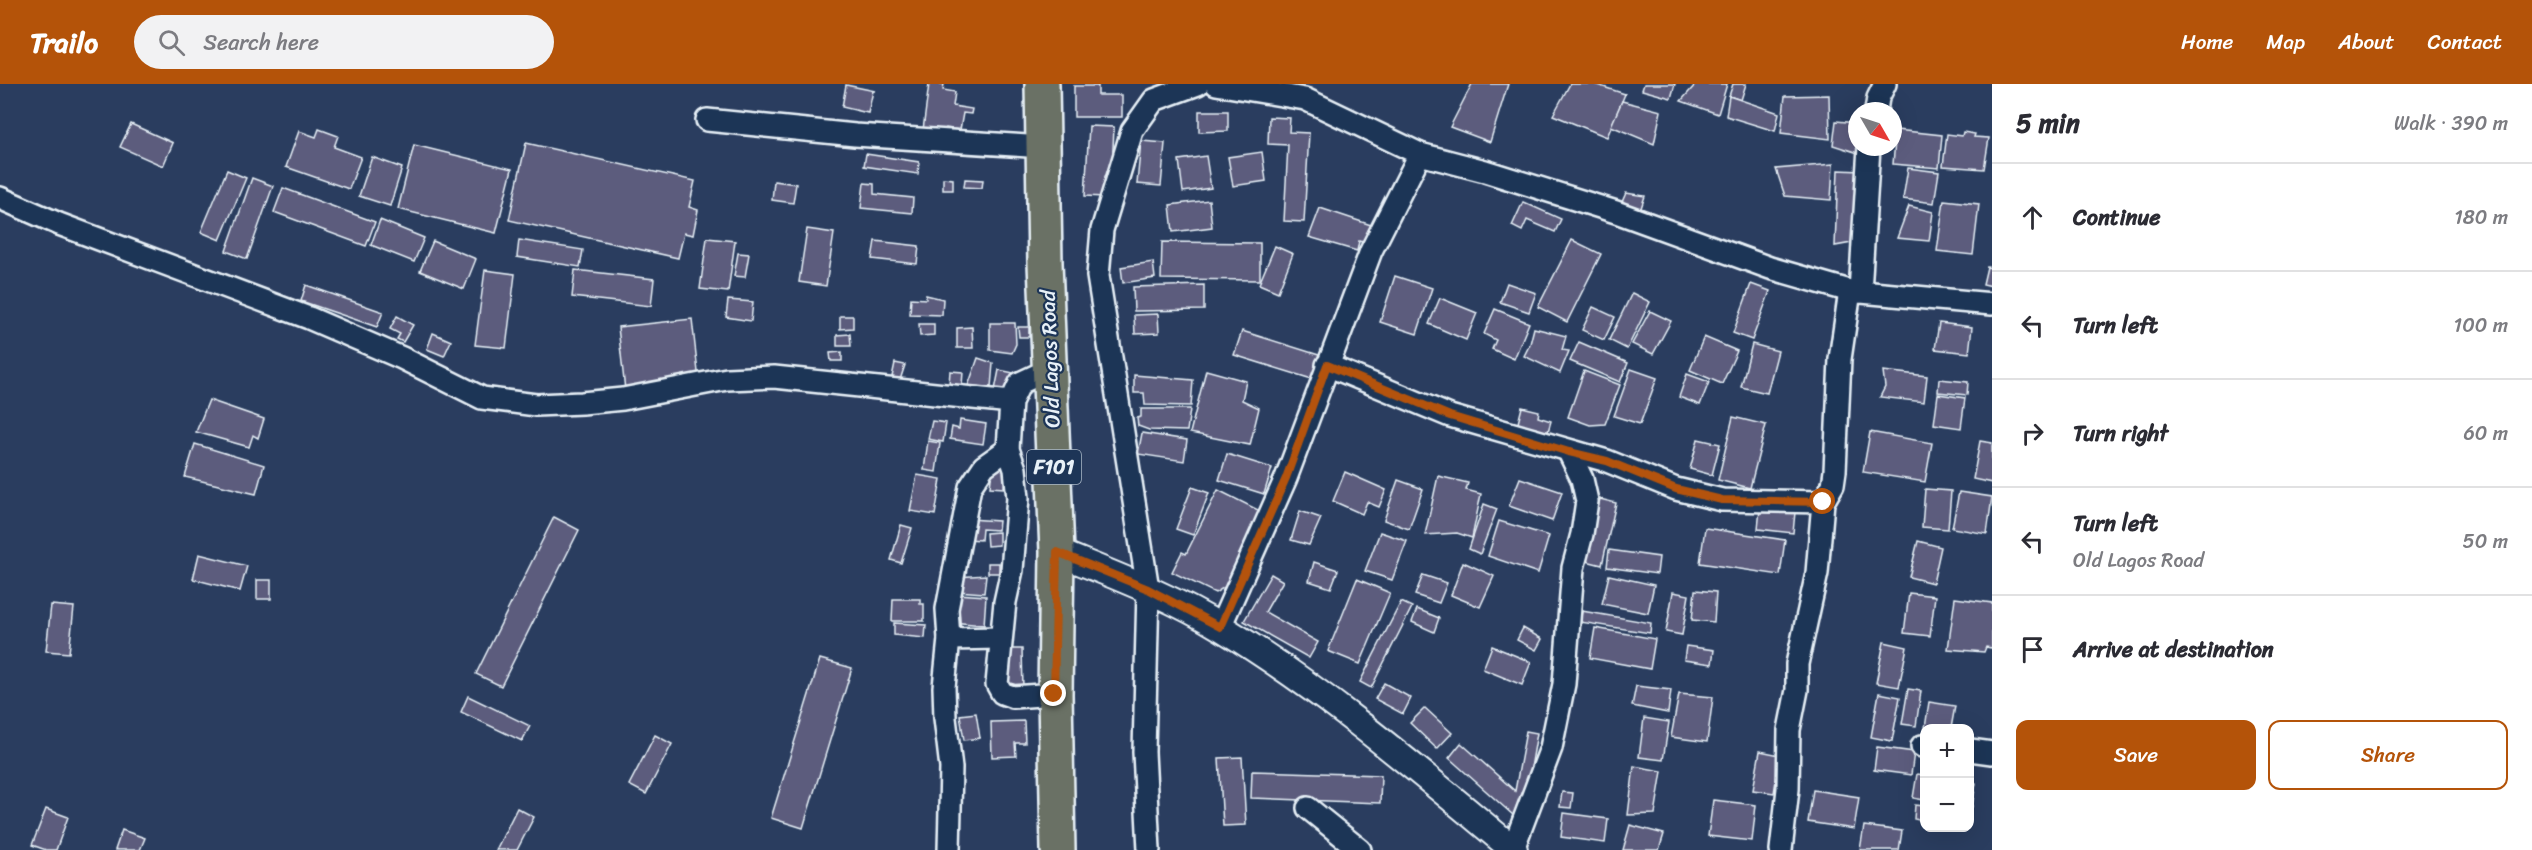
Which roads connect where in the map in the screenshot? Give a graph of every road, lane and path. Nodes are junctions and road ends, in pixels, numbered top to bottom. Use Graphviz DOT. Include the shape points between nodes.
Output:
graph roads {
  1 [pos="1042,84"];
  2 [pos="1198,84"];
  3 [pos="1216,84"];
  4 [pos="1885,84"];
  5 [pos="1877,102"];
  6 [pos="707,120"];
  7 [pos="1043,147"];
  8 [pos="1420,154"];
  9 [pos="1868,156"];
  10 [pos="0,198"];
  11 [pos="1855,292"];
  12 [pos="1992,304"];
  13 [pos="1327,365"];
  14 [pos="1050,369"];
  15 [pos="1011,402"];
  16 [pos="1008,449"];
  17 [pos="1569,452"];
  18 [pos="1823,502"];
  19 [pos="1057,552"];
  20 [pos="1148,589"];
  21 [pos="1220,627"];
  22 [pos="1000,638"];
  23 [pos="949,639"];
  24 [pos="1054,694"];
  25 [pos="1974,751"];
  26 [pos="1992,753"];
  27 [pos="1308,808"];
  28 [pos="949,850"];
  29 [pos="1058,850"];
  30 [pos="1149,850"];
  31 [pos="1360,850"];
  32 [pos="1514,850"];
  33 [pos="1781,850"];
  1 -- 7 [label="main road, Old Lagos Road / F101"];
  2 -- 20 [label="street" via="1154,100 1132,130 1102,230 1098,276"];
  3 -- 8 [label="street" via="1305,99"];
  4 -- 5 [label="street"];
  6 -- 7 [label="street" via="855,135"];
  7 -- 14 [label="main road, Old Lagos Road / F101"];
  8 -- 11 [label="street" via="1616,212 1770,268"];
  8 -- 13 [label="street" via="1371,251"];
  9 -- 11 [label="street"];
  10 -- 15 [label="street" via="309,318 482,398 536,405 582,403 727,379 774,377"];
  11 -- 12 [label="street"];
  11 -- 18 [label="street" via="1840,359 1833,485"];
  13 -- 17 [label="street" via="1450,416"];
  13 -- 21 [label="street" via="1286,478"];
  14 -- 15 [label="street" via="1020,383"];
  14 -- 19 [label="main road, Old Lagos Road / F101"];
  15 -- 16 [label="street"];
  16 -- 22 [label="street" via="1018,498 1012,570"];
  16 -- 23 [label="street" via="984,466 970,487 947,609"];
  17 -- 18 [label="street" via="1607,461 1676,489 1722,500"];
  17 -- 32 [label="street" via="1587,501 1574,568 1564,684 1551,748"];
  18 -- 33 [label="street" via="1817,573 1797,664 1797,690 1789,730"];
  19 -- 20 [label="street"];
  19 -- 24 [label="main road, Old Lagos Road / F101"];
  20 -- 21 [label="street"];
  20 -- 30 [label="street" via="1144,752"];
  21 -- 32 [label="street" via="1311,686"];
  22 -- 23 [label="street"];
  22 -- 24 [label="street" via="997,684 1002,693 1013,697"];
  23 -- 28 [label="street" via="944,698 951,768"];
  24 -- 29 [label="main road, Old Lagos Road / F101"];
  25 -- 26 [label="street"];
  27 -- 31 [label="street"];
}
